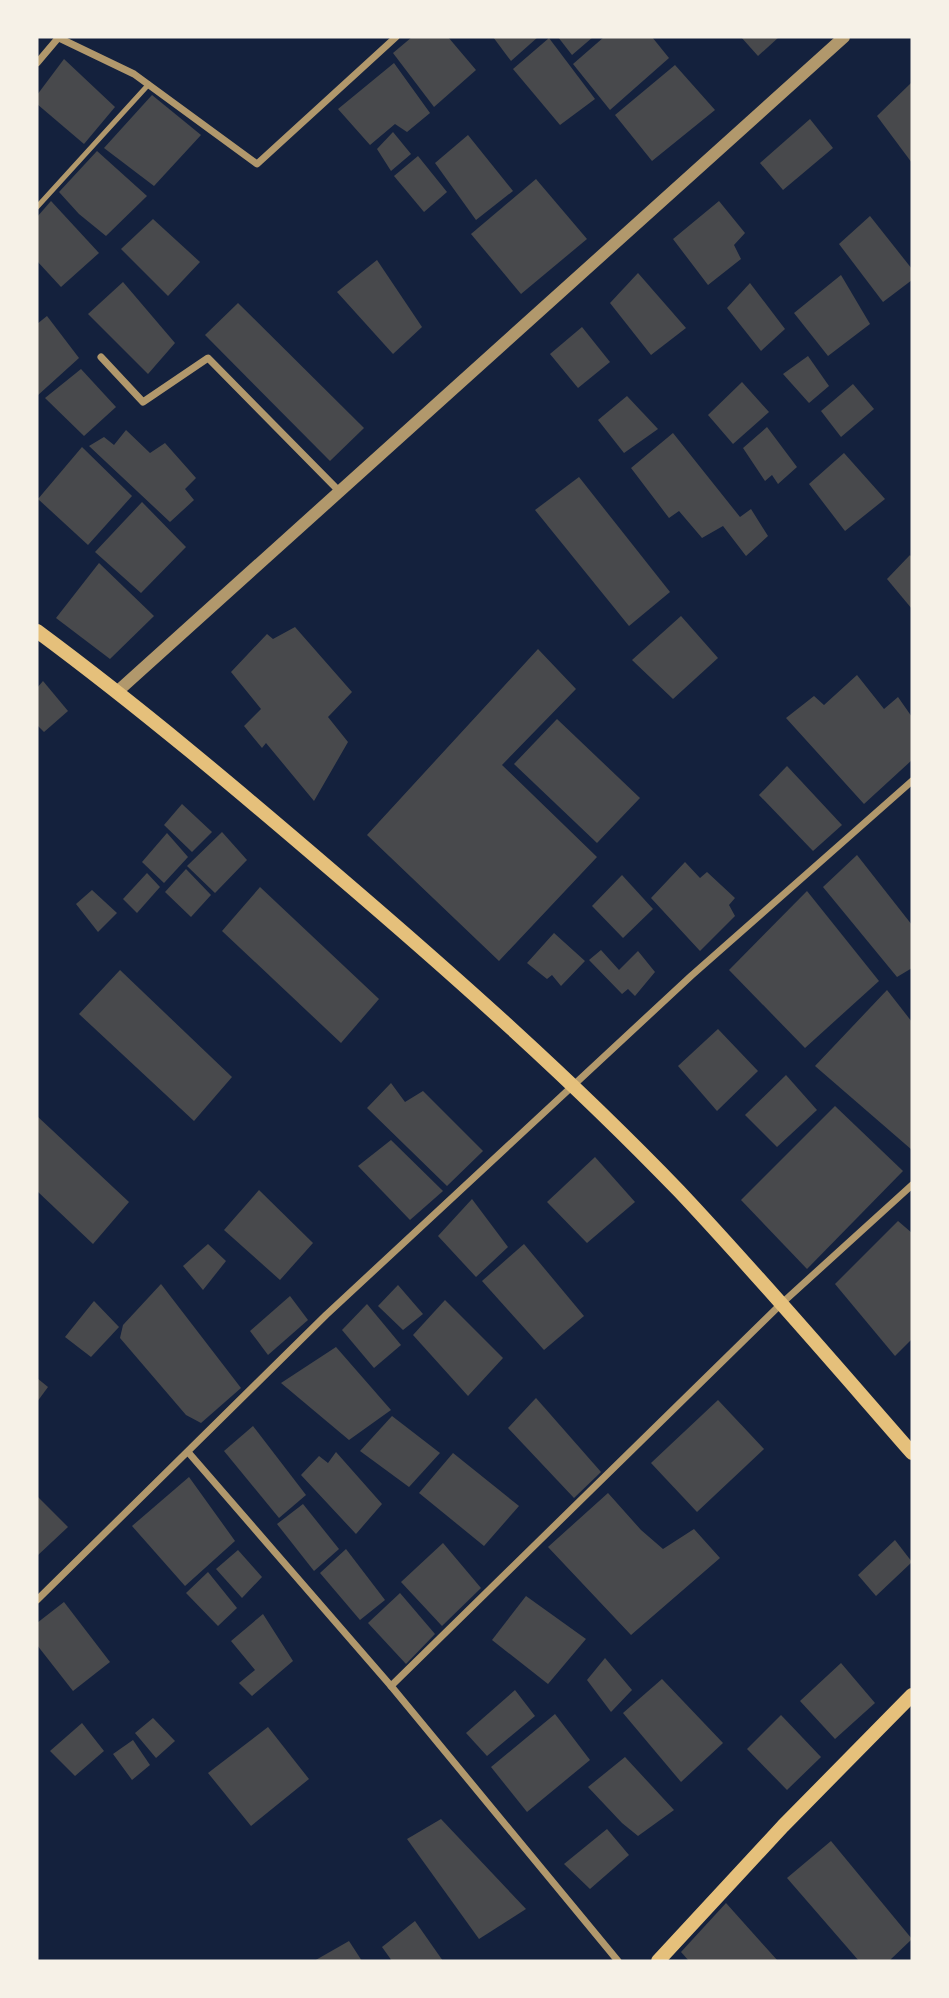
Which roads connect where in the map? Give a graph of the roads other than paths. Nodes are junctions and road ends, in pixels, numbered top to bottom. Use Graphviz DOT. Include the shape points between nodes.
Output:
graph roads {
  1 [pos="58,37"];
  2 [pos="396,37"];
  3 [pos="845,37"];
  4 [pos="37,63"];
  5 [pos="149,84"];
  6 [pos="37,207"];
  7 [pos="101,357"];
  8 [pos="340,492"];
  9 [pos="37,631"];
  10 [pos="118,691"];
  11 [pos="912,781"];
  12 [pos="573,1087"];
  13 [pos="912,1185"];
  14 [pos="781,1304"];
  15 [pos="188,1452"];
  16 [pos="912,1453"];
  17 [pos="37,1600"];
  18 [pos="391,1686"];
  19 [pos="912,1695"];
  20 [pos="615,1960"];
  21 [pos="658,1961"];
  1 -- 4 [label="street"];
  1 -- 5 [label="street"];
  2 -- 5 [label="street" via="257,164"];
  3 -- 8 [label="street"];
  5 -- 6 [label="lane"];
  7 -- 8 [label="street" via="143,402 208,358"];
  8 -- 10 [label="street"];
  9 -- 10 [label="main road"];
  10 -- 12 [label="main road" via="447,968"];
  11 -- 12 [label="street"];
  12 -- 14 [label="main road" via="678,1191"];
  12 -- 15 [label="street" via="326,1315"];
  13 -- 14 [label="street"];
  14 -- 16 [label="main road"];
  14 -- 18 [label="street"];
  15 -- 17 [label="street"];
  15 -- 18 [label="street"];
  18 -- 20 [label="street"];
  19 -- 21 [label="main road"];
}
